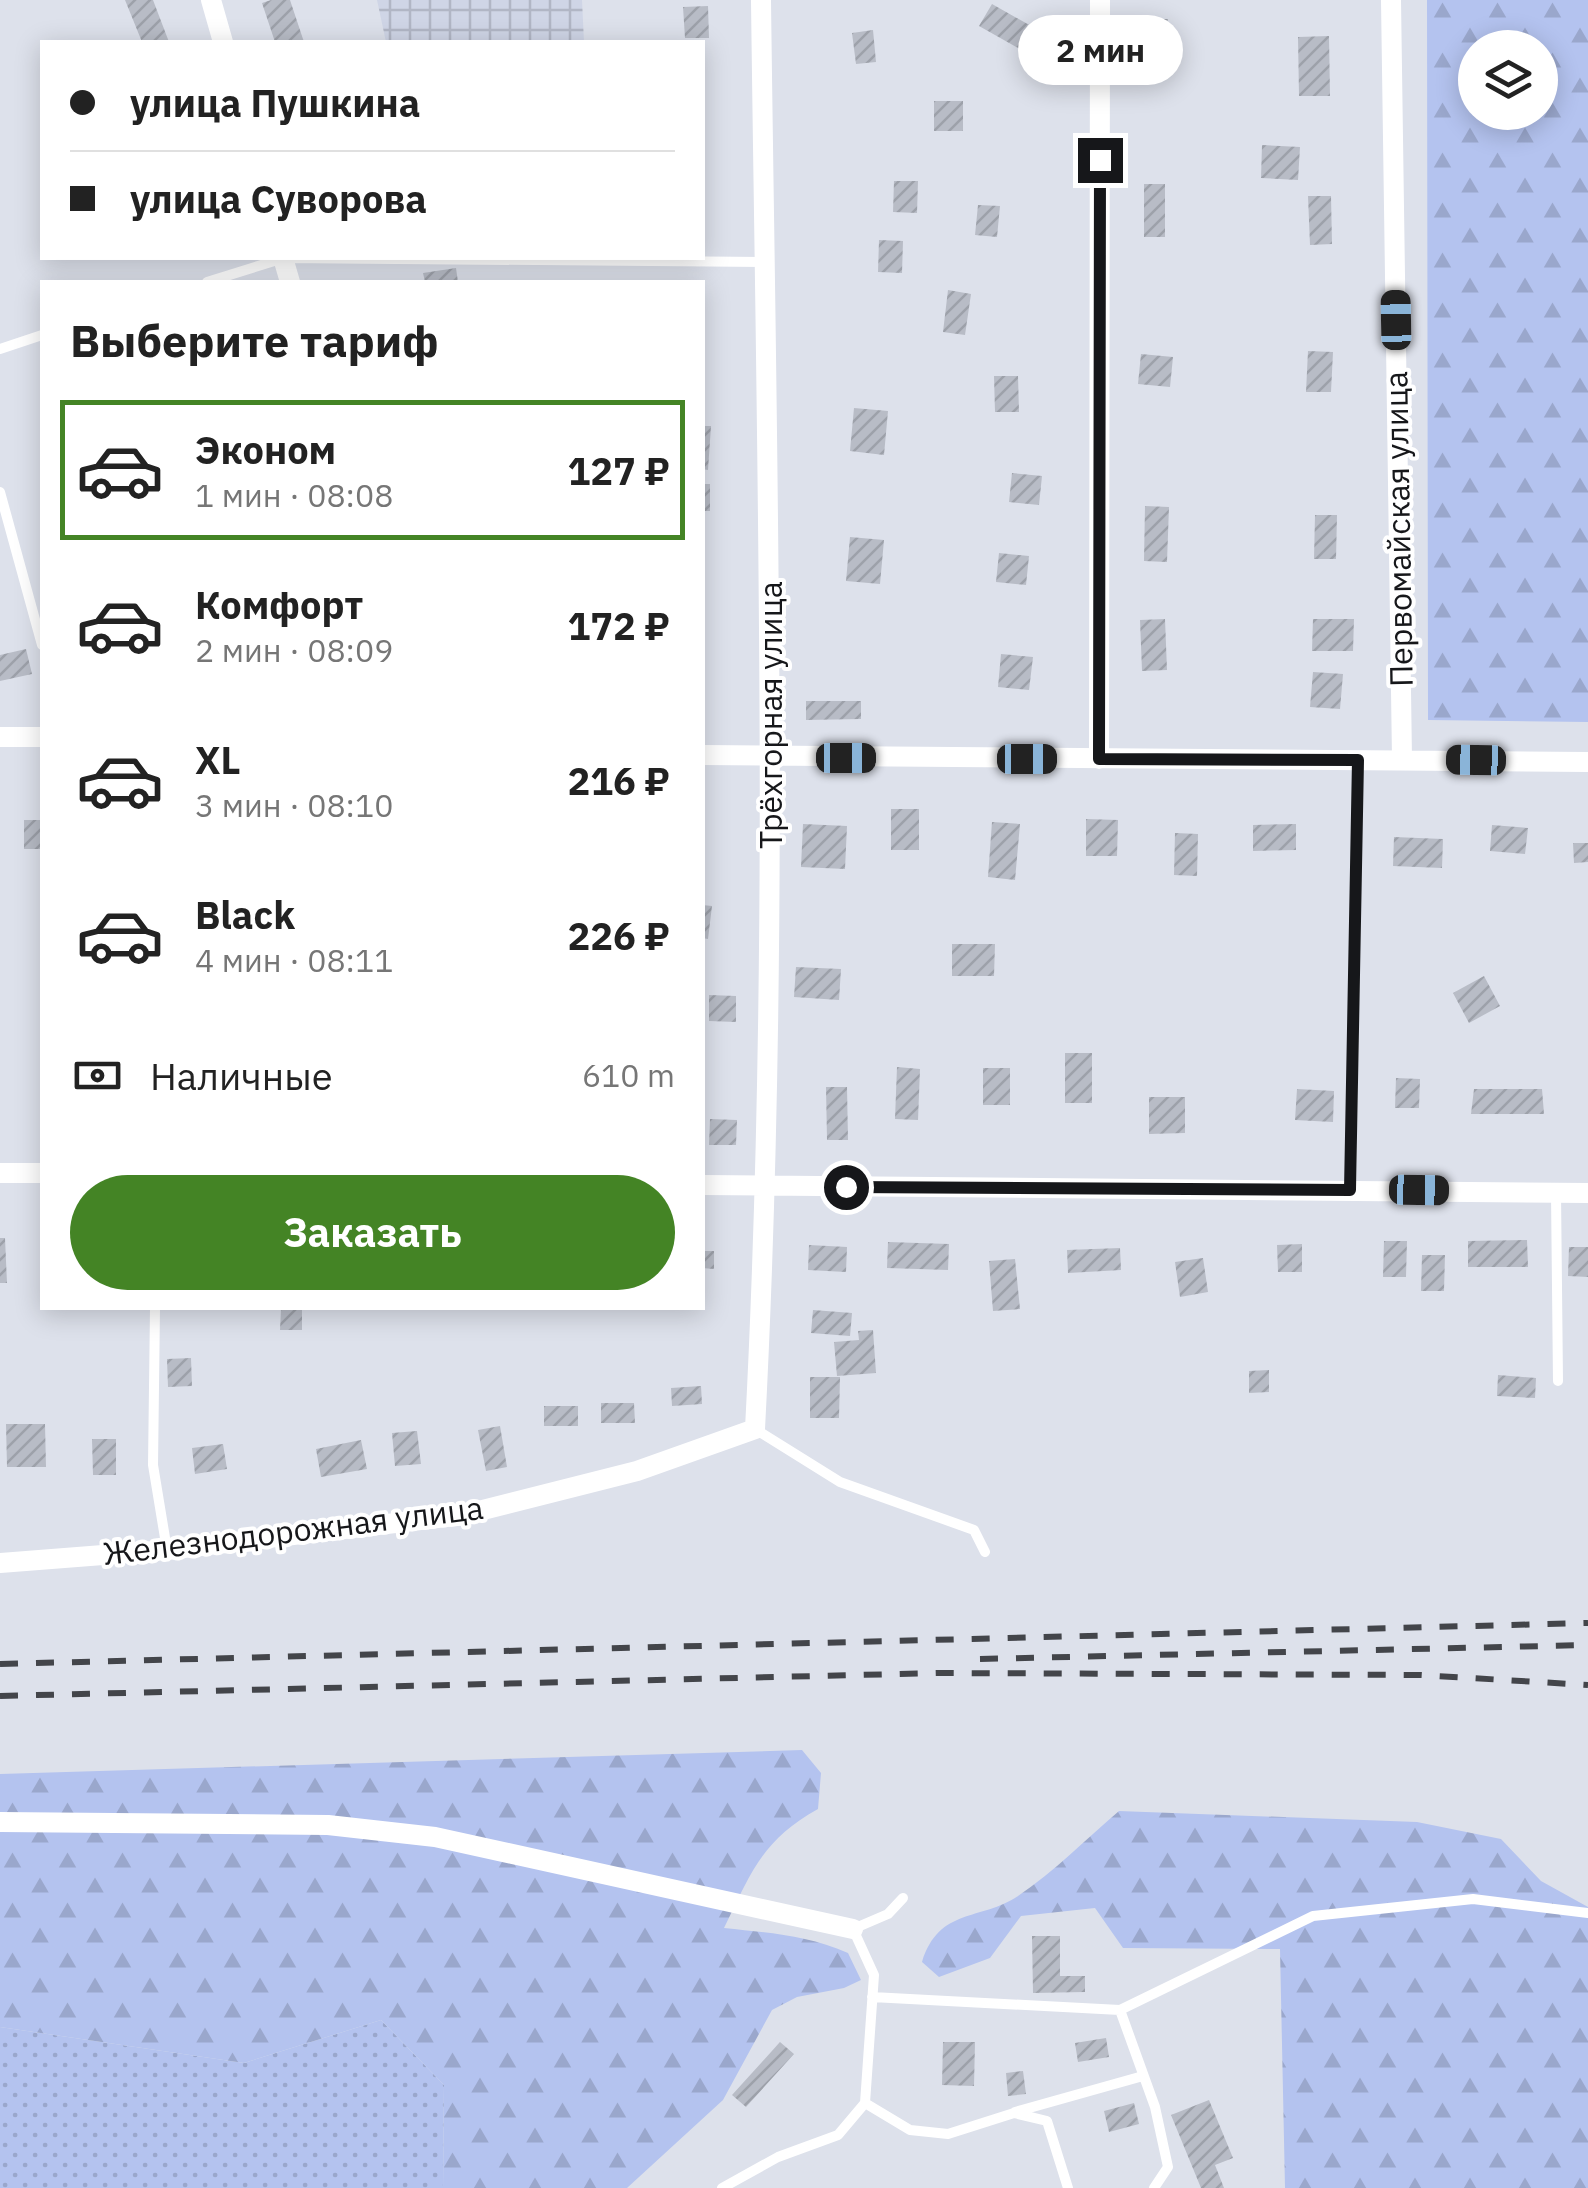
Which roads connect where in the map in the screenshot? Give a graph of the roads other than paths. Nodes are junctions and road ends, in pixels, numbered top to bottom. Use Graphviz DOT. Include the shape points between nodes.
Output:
graph roads {
  1 [pos="212,0"];
  2 [pos="761,0"];
  3 [pos="1100,0"];
  4 [pos="1391,0"];
  5 [pos="222,40"];
  6 [pos="278,260"];
  7 [pos="601,260"];
  8 [pos="764,262"];
  9 [pos="214,280"];
  10 [pos="40,336"];
  11 [pos="0,349"];
  12 [pos="0,492"];
  13 [pos="40,638"];
  14 [pos="0,736"];
  15 [pos="40,737"];
  16 [pos="705,755"];
  17 [pos="773,758"];
  18 [pos="1099,759"];
  19 [pos="1402,759"];
  20 [pos="1358,760"];
  21 [pos="1588,762"];
  22 [pos="0,1173"];
  23 [pos="40,1173"];
  24 [pos="705,1185"];
  25 [pos="768,1186"];
  26 [pos="1350,1190"];
  27 [pos="1556,1192"];
  28 [pos="1588,1193"];
  29 [pos="155,1310"];
  30 [pos="1558,1381"];
  31 [pos="755,1429"];
  32 [pos="167,1550"];
  33 [pos="985,1552"];
  34 [pos="0,1563"];
  35 [pos="0,1822"];
  36 [pos="903,1898"];
  37 [pos="1588,1912"];
  38 [pos="853,1929"];
  39 [pos="872,1997"];
  40 [pos="1120,2010"];
  41 [pos="1142,2076"];
  42 [pos="866,2103"];
  43 [pos="1014,2112"];
  44 [pos="722,2188"];
  45 [pos="1068,2188"];
  46 [pos="1154,2188"];
  1 -- 5 [label="street"];
  2 -- 8 [label="street, Трёхгорная улица"];
  3 -- 18 [label="street"];
  4 -- 19 [label="street, Первомайская улица"];
  6 -- 9 [label="lane"];
  7 -- 8 [label="lane"];
  8 -- 17 [label="street, Трёхгорная улица"];
  10 -- 11 [label="lane"];
  12 -- 13 [label="lane"];
  14 -- 15 [label="street"];
  16 -- 17 [label="street"];
  17 -- 18 [label="street"];
  17 -- 25 [label="street, Трёхгорная улица"];
  18 -- 20 [label="street"];
  19 -- 20 [label="street"];
  19 -- 21 [label="street"];
  20 -- 26 [label="lane"];
  22 -- 23 [label="street"];
  24 -- 25 [label="street"];
  25 -- 26 [label="street"];
  25 -- 31 [label="street, Трёхгорная улица"];
  26 -- 27 [label="street"];
  27 -- 28 [label="street"];
  27 -- 30 [label="lane"];
  29 -- 32 [label="lane" via="153,1465"];
  31 -- 32 [label="street, Железнодорожная улица" via="637,1471 463,1515"];
  31 -- 33 [label="lane" via="840,1482 974,1530"];
  32 -- 34 [label="street, Железнодорожная улица"];
  35 -- 38 [label="street" via="328,1825 435,1837"];
  36 -- 38 [label="lane" via="888,1914"];
  37 -- 40 [label="lane" via="1473,1899 1312,1916"];
  38 -- 39 [label="lane" via="874,1975"];
  39 -- 40 [label="lane"];
  39 -- 42 [label="lane"];
  40 -- 41 [label="lane"];
  41 -- 43 [label="lane"];
  41 -- 46 [label="lane" via="1168,2167"];
  42 -- 43 [label="lane" via="910,2130 948,2134"];
  42 -- 44 [label="lane" via="838,2135"];
  43 -- 45 [label="lane" via="1046,2120"];
}
